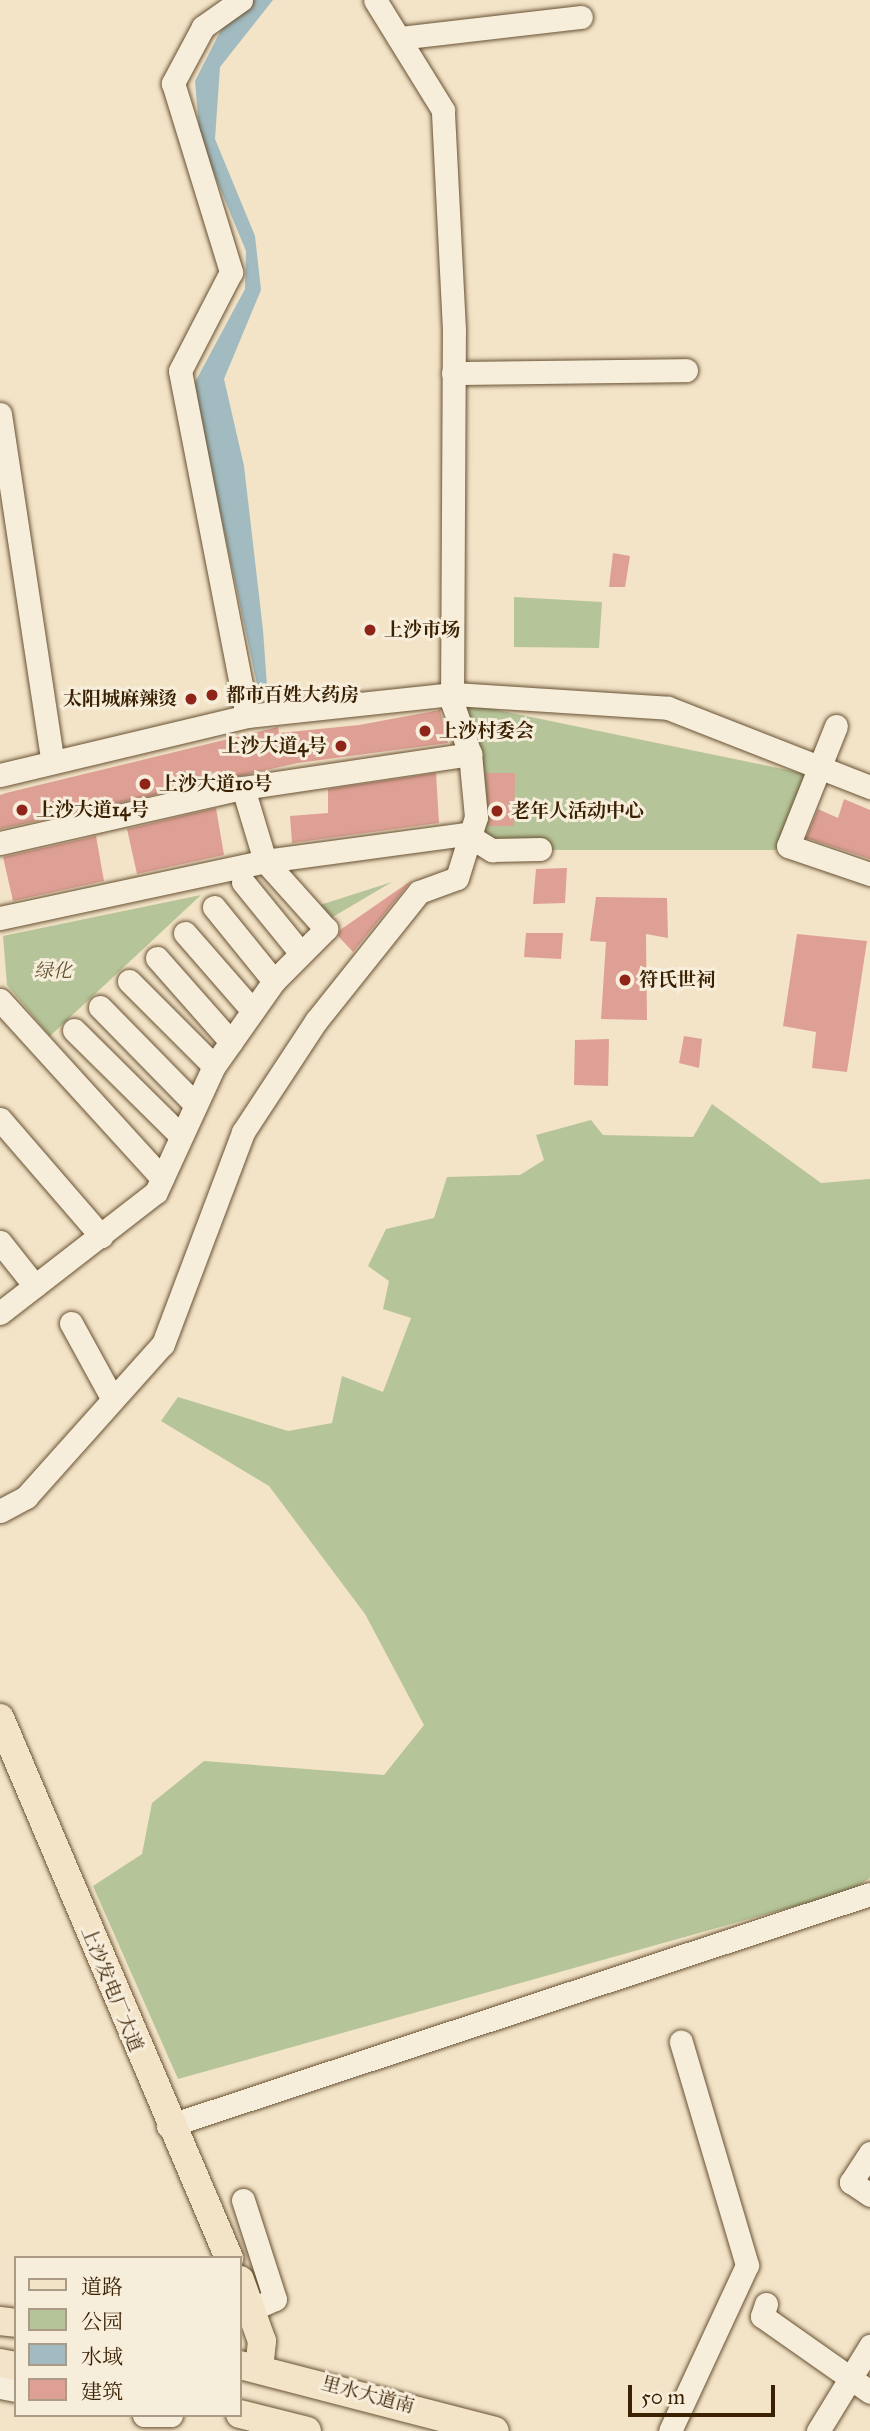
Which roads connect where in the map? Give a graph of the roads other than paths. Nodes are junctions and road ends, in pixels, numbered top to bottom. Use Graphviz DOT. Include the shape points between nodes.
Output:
graph roads {
  1 [pos="241,0"];
  2 [pos="375,0"];
  3 [pos="581,17"];
  4 [pos="398,38"];
  5 [pos="686,370"];
  6 [pos="453,373"];
  7 [pos="0,414"];
  8 [pos="454,694"];
  9 [pos="247,716"];
  10 [pos="836,726"];
  11 [pos="470,754"];
  12 [pos="52,758"];
  13 [pos="817,766"];
  14 [pos="0,775"];
  15 [pos="870,787"];
  16 [pos="243,788"];
  17 [pos="466,834"];
  18 [pos="0,844"];
  19 [pos="540,849"];
  20 [pos="265,861"];
  21 [pos="870,874"];
  22 [pos="243,882"];
  23 [pos="214,907"];
  24 [pos="0,918"];
  25 [pos="185,933"];
  26 [pos="299,951"];
  27 [pos="157,958"];
  28 [pos="130,981"];
  29 [pos="274,981"];
  30 [pos="0,1000"];
  31 [pos="100,1007"];
  32 [pos="253,1011"];
  33 [pos="74,1030"];
  34 [pos="231,1042"];
  35 [pos="214,1066"];
  36 [pos="195,1104"];
  37 [pos="0,1119"];
  38 [pos="180,1135"];
  39 [pos="162,1178"];
  40 [pos="101,1236"];
  41 [pos="0,1242"];
  42 [pos="35,1286"];
  43 [pos="0,1313"];
  44 [pos="71,1323"];
  45 [pos="111,1398"];
  46 [pos="0,1511"];
  47 [pos="0,1718"];
  48 [pos="870,1894"];
  49 [pos="681,2042"];
  50 [pos="168,2126"];
  51 [pos="870,2152"];
  52 [pos="870,2195"];
  53 [pos="243,2200"];
  54 [pos="228,2256"];
  55 [pos="242,2284"];
  56 [pos="766,2304"];
  57 [pos="253,2309"];
  58 [pos="870,2346"];
  59 [pos="249,2367"];
  60 [pos="847,2380"];
  61 [pos="870,2392"];
  62 [pos="242,2415"];
  63 [pos="307,2431"];
  64 [pos="495,2431"];
  65 [pos="670,2431"];
  66 [pos="818,2431"];
  1 -- 9 [label="street" via="203,27 173,83 232,272 180,371"];
  2 -- 4 [label="street"];
  3 -- 4 [label="street"];
  4 -- 6 [label="street" via="443,110"];
  5 -- 6 [label="street"];
  6 -- 8 [label="street"];
  7 -- 12 [label="street"];
  8 -- 9 [label="street"];
  8 -- 11 [label="street"];
  8 -- 13 [label="street" via="668,708"];
  9 -- 12 [label="street"];
  10 -- 13 [label="street"];
  11 -- 16 [label="street"];
  11 -- 17 [label="street" via="476,817"];
  12 -- 14 [label="street"];
  13 -- 15 [label="street"];
  13 -- 21 [label="street" via="788,846"];
  16 -- 18 [label="street"];
  16 -- 20 [label="street"];
  17 -- 19 [label="street" via="492,850"];
  17 -- 20 [label="street"];
  17 -- 45 [label="street" via="457,878 419,892 316,1021 247,1125 170,1331"];
  20 -- 24 [label="street"];
  20 -- 26 [label="street" via="326,929"];
  22 -- 26 [label="street"];
  23 -- 29 [label="street"];
  25 -- 32 [label="street"];
  26 -- 29 [label="street"];
  27 -- 34 [label="street"];
  28 -- 35 [label="street"];
  29 -- 32 [label="street"];
  30 -- 39 [label="street"];
  31 -- 36 [label="street"];
  32 -- 34 [label="street"];
  33 -- 38 [label="street"];
  34 -- 35 [label="street"];
  35 -- 36 [label="street"];
  36 -- 38 [label="street"];
  37 -- 40 [label="street"];
  38 -- 39 [label="street"];
  39 -- 40 [label="street" via="156,1192"];
  40 -- 42 [label="street"];
  41 -- 42 [label="street"];
  42 -- 43 [label="street"];
  44 -- 45 [label="street"];
  45 -- 46 [label="street" via="108,1409 26,1497"];
  47 -- 50 [label="main road, 上沙发电厂大道"];
  48 -- 50 [label="street"];
  49 -- 65 [label="street" via="747,2266"];
  50 -- 54 [label="main road, 上沙发电厂大道"];
  51 -- 52 [label="street" via="851,2182"];
  53 -- 57 [label="street" via="275,2300"];
  55 -- 57 [label="main road"];
  56 -- 60 [label="street" via="762,2316"];
  57 -- 59 [label="main road" via="262,2341"];
  58 -- 60 [label="street"];
  59 -- 64 [label="main road, 里水大道南"];
  60 -- 61 [label="street"];
  60 -- 66 [label="street"];
  62 -- 63 [label="main road"];
}
